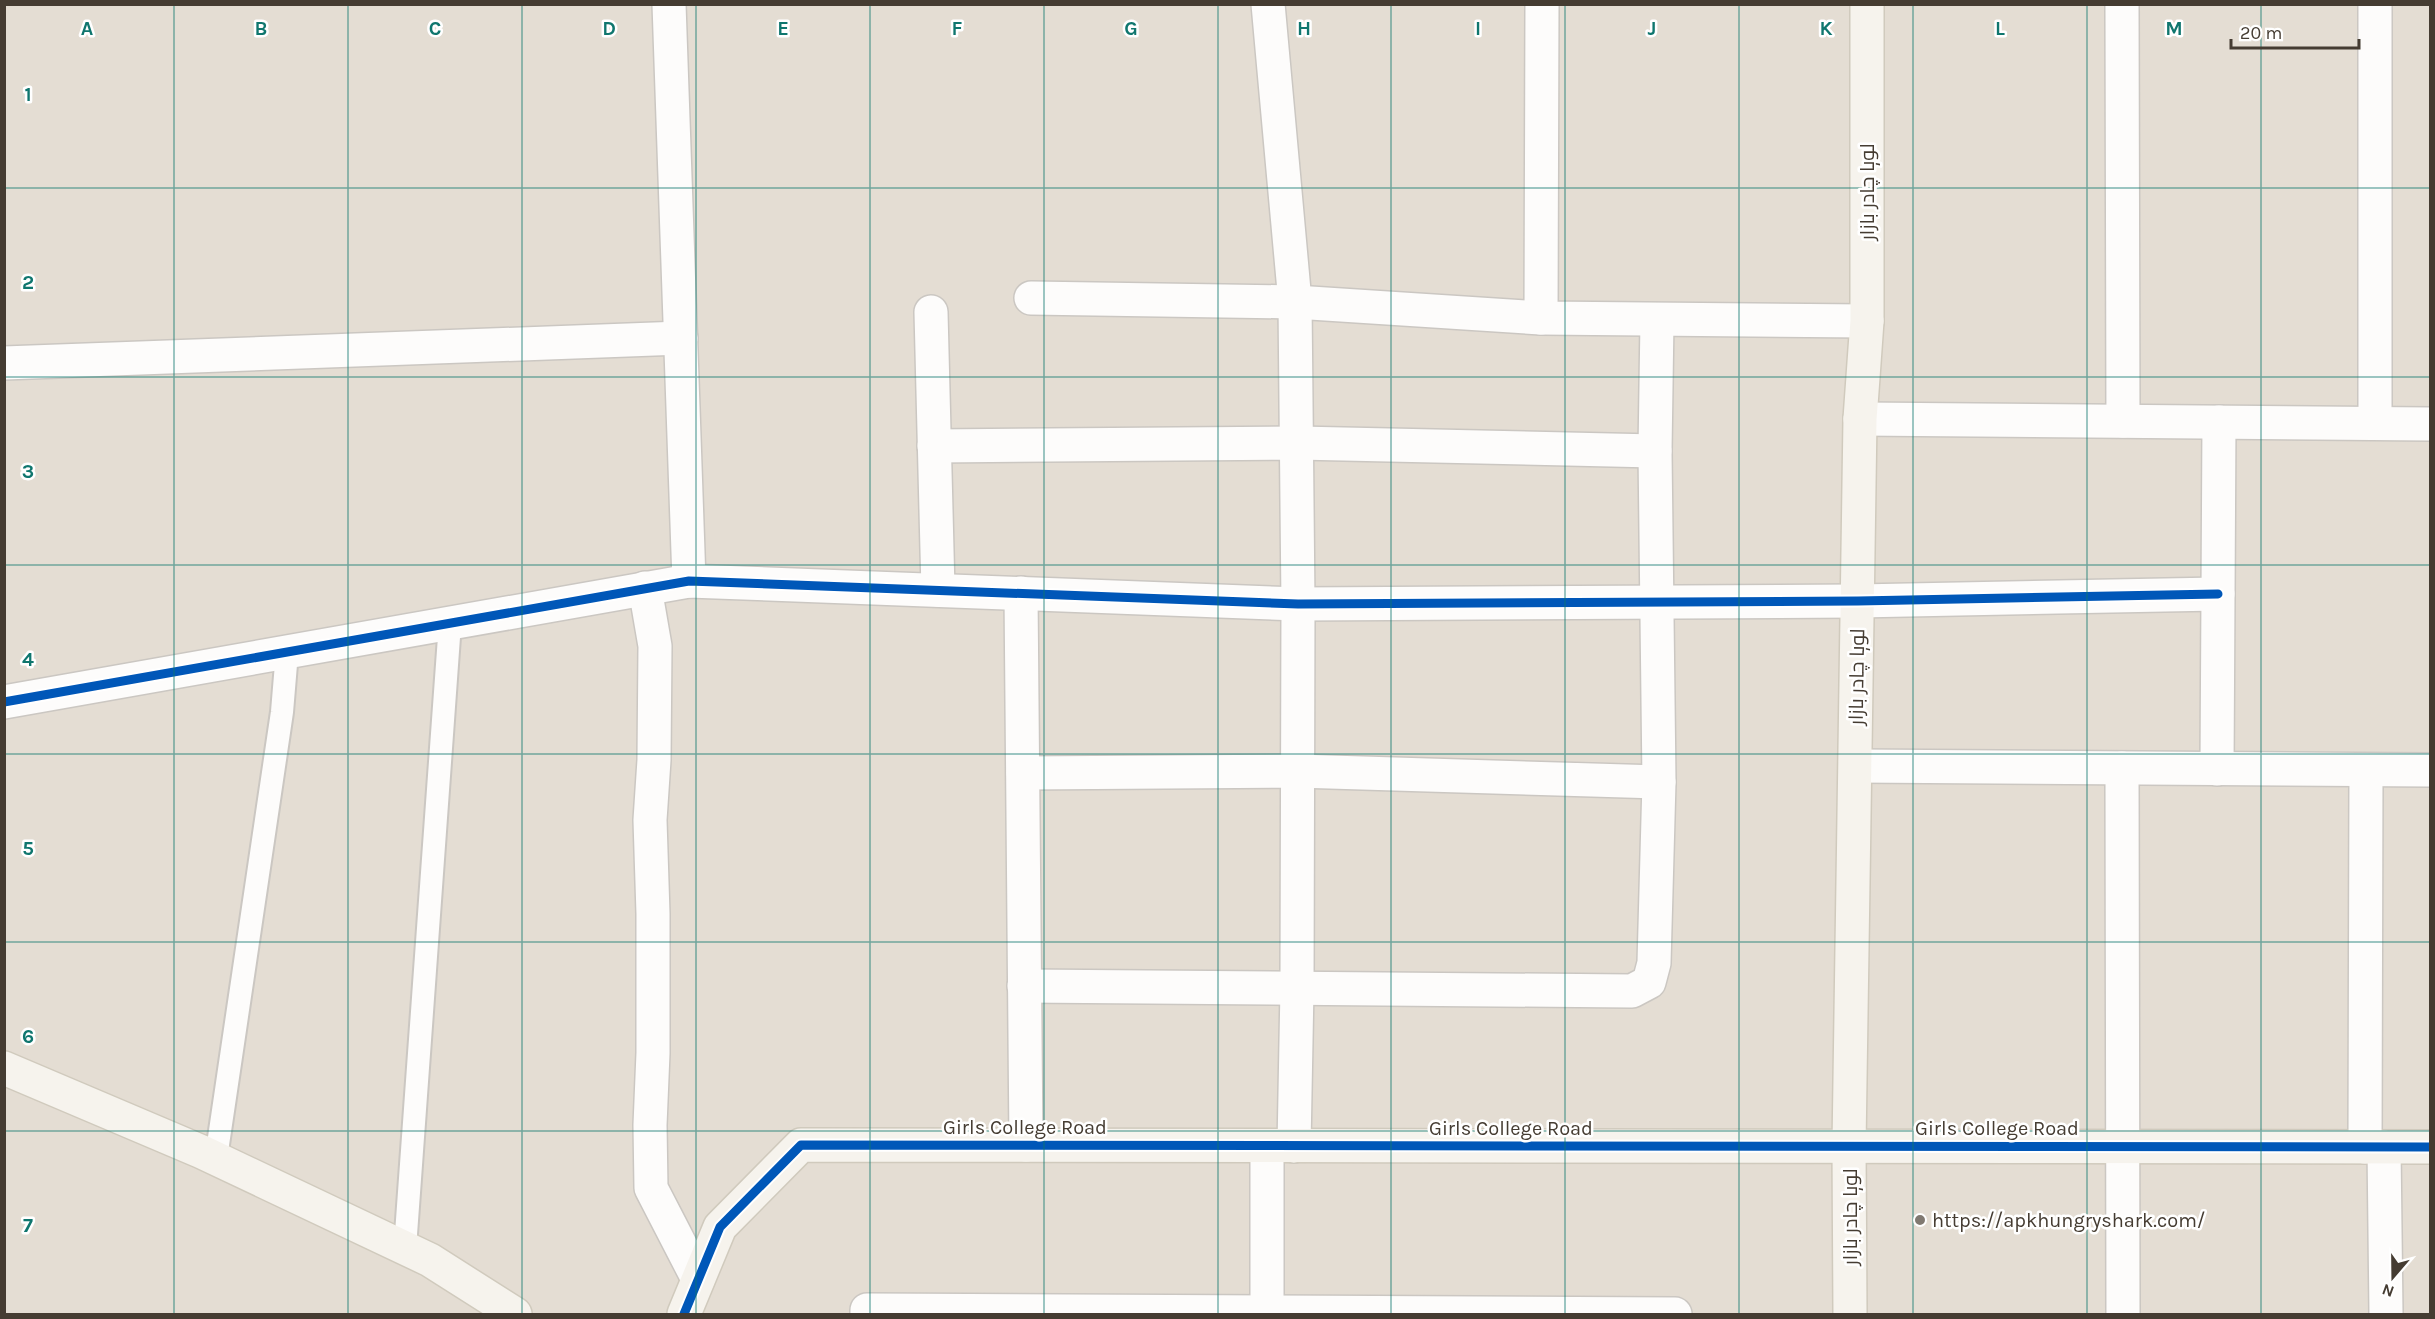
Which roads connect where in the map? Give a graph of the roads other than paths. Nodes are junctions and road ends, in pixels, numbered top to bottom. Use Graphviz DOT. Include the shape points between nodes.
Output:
graph roads {
  1 [pos="669,4"];
  2 [pos="1268,4"];
  3 [pos="1542,4"];
  4 [pos="1867,4"];
  5 [pos="2122,4"];
  6 [pos="2375,4"];
  7 [pos="1030,298"];
  8 [pos="1295,302"];
  9 [pos="931,312"];
  10 [pos="1541,318"];
  11 [pos="1657,320"];
  12 [pos="1867,321"];
  13 [pos="681,338"];
  14 [pos="4,363"];
  15 [pos="1860,419"];
  16 [pos="2123,421"];
  17 [pos="2219,422"];
  18 [pos="2374,423"];
  19 [pos="2430,423"];
  20 [pos="1298,443"];
  21 [pos="934,446"];
  22 [pos="1655,451"];
  23 [pos="689,580"];
  24 [pos="645,588"];
  25 [pos="938,590"];
  26 [pos="1021,593"];
  27 [pos="2218,594"];
  28 [pos="1858,601"];
  29 [pos="1656,602"];
  30 [pos="1298,604"];
  31 [pos="450,623"];
  32 [pos="287,652"];
  33 [pos="4,702"];
  34 [pos="1856,766"];
  35 [pos="2122,768"];
  36 [pos="2217,769"];
  37 [pos="2366,770"];
  38 [pos="2430,770"];
  39 [pos="1296,771"];
  40 [pos="1023,773"];
  41 [pos="1659,782"];
  42 [pos="1024,986"];
  43 [pos="1298,988"];
  44 [pos="4,1068"];
  45 [pos="1026,1145"];
  46 [pos="1280,1146"];
  47 [pos="1849,1146"];
  48 [pos="2123,1146"];
  49 [pos="2374,1147"];
  50 [pos="2430,1147"];
  51 [pos="216,1158"];
  52 [pos="405,1248"];
  53 [pos="698,1279"];
  54 [pos="1267,1313"];
  55 [pos="515,1314"];
  56 [pos="684,1314"];
  57 [pos="867,1314"];
  58 [pos="1675,1314"];
  59 [pos="1850,1314"];
  60 [pos="2123,1314"];
  61 [pos="2386,1314"];
  1 -- 13 [label="street"];
  2 -- 8 [label="street"];
  3 -- 10 [label="street"];
  4 -- 12 [label="street, لوہا چادر بازار"];
  5 -- 16 [label="street"];
  6 -- 18 [label="street"];
  7 -- 8 [label="street"];
  8 -- 10 [label="street"];
  8 -- 20 [label="street"];
  9 -- 21 [label="street"];
  10 -- 11 [label="street"];
  11 -- 12 [label="street"];
  11 -- 22 [label="street"];
  12 -- 15 [label="street, لوہا چادر بازار"];
  13 -- 14 [label="street"];
  13 -- 23 [label="street"];
  15 -- 16 [label="street"];
  15 -- 28 [label="street, لوہا چادر بازار"];
  16 -- 17 [label="street"];
  17 -- 18 [label="street"];
  17 -- 27 [label="street"];
  18 -- 19 [label="street"];
  20 -- 21 [label="street"];
  20 -- 22 [label="street"];
  20 -- 30 [label="street"];
  21 -- 25 [label="street"];
  22 -- 29 [label="street"];
  23 -- 24 [label="street"];
  23 -- 25 [label="street"];
  24 -- 31 [label="street"];
  24 -- 53 [label="street" via="655,646 650,820 651,1188"];
  25 -- 26 [label="street"];
  26 -- 30 [label="street"];
  26 -- 40 [label="street"];
  27 -- 28 [label="street"];
  27 -- 36 [label="street"];
  28 -- 29 [label="street"];
  28 -- 34 [label="street, لوہا چادر بازار"];
  29 -- 30 [label="street"];
  29 -- 41 [label="street"];
  30 -- 39 [label="street"];
  31 -- 32 [label="street"];
  31 -- 52 [label="lane"];
  32 -- 33 [label="street"];
  32 -- 51 [label="lane" via="280,724"];
  34 -- 35 [label="street"];
  34 -- 47 [label="street, لوہا چادر بازار"];
  35 -- 36 [label="street"];
  35 -- 48 [label="street"];
  36 -- 37 [label="street"];
  37 -- 38 [label="street"];
  37 -- 49 [label="street"];
  39 -- 40 [label="street"];
  39 -- 41 [label="street"];
  39 -- 43 [label="street"];
  40 -- 42 [label="street"];
  41 -- 43 [label="street" via="1654,963 1649,982 1632,991"];
  42 -- 43 [label="street"];
  42 -- 45 [label="street"];
  43 -- 46 [label="street"];
  44 -- 51 [label="street"];
  45 -- 46 [label="street, Girls College Road"];
  45 -- 53 [label="street, Girls College Road" via="801,1145 720,1227"];
  46 -- 47 [label="street, Girls College Road"];
  46 -- 54 [label="street"];
  47 -- 48 [label="street, Girls College Road"];
  47 -- 59 [label="street, لوہا چادر بازار"];
  48 -- 49 [label="street, Girls College Road"];
  48 -- 60 [label="street"];
  49 -- 50 [label="street, Girls College Road"];
  49 -- 61 [label="street"];
  51 -- 52 [label="street"];
  52 -- 55 [label="street"];
  53 -- 56 [label="street, Girls College Road"];
  54 -- 57 [label="street" via="867,1310"];
  54 -- 58 [label="street"];
}
